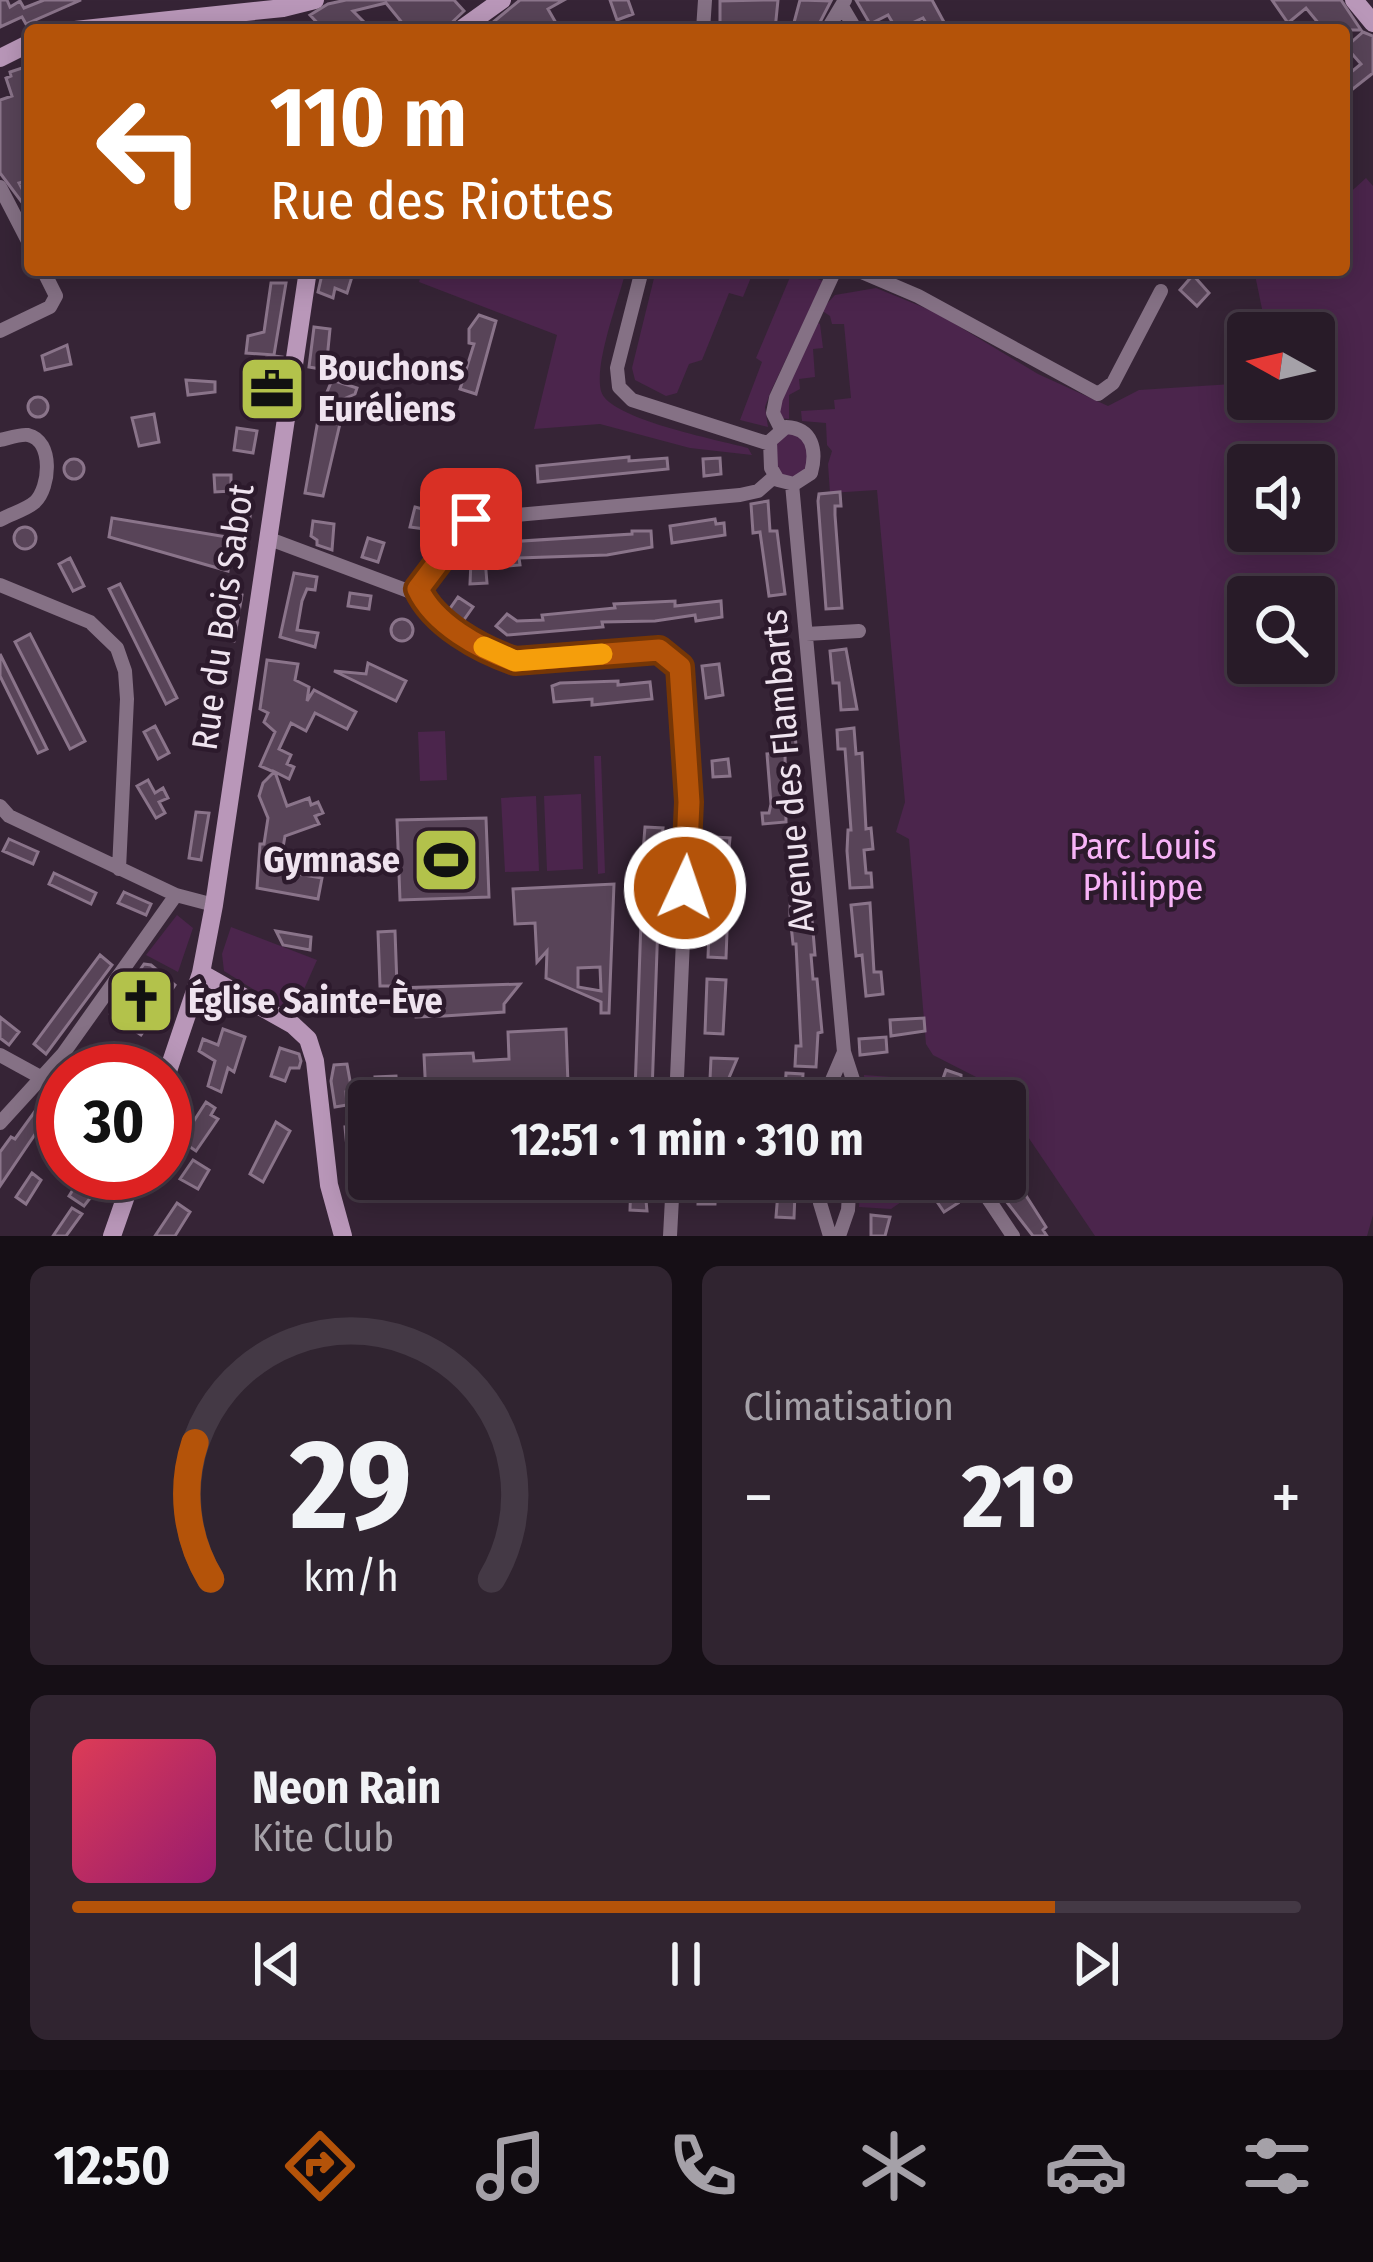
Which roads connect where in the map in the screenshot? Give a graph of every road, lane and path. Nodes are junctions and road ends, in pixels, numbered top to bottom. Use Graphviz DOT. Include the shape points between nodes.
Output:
graph roads {
  1 [pos="315,0"];
  2 [pos="502,0"];
  3 [pos="1354,0"];
  4 [pos="1373,23"];
  5 [pos="128,24"];
  6 [pos="468,24"];
  7 [pos="0,187"];
  8 [pos="24,233"];
  9 [pos="46,276"];
  10 [pos="307,276"];
  11 [pos="640,276"];
  12 [pos="833,276"];
  13 [pos="871,276"];
  14 [pos="1161,291"];
  15 [pos="0,331"];
  16 [pos="781,429"];
  17 [pos="0,440"];
  18 [pos="770,444"];
  19 [pos="774,477"];
  20 [pos="792,484"];
  21 [pos="0,520"];
  22 [pos="267,538"];
  23 [pos="0,585"];
  24 [pos="418,589"];
  25 [pos="859,631"];
  26 [pos="806,634"];
  27 [pos="4,811"];
  28 [pos="0,835"];
  29 [pos="118,868"];
  30 [pos="176,895"];
  31 [pos="214,905"];
  32 [pos="201,973"];
  33 [pos="67,1044"];
  34 [pos="177,1044"];
  35 [pos="844,1052"];
  36 [pos="0,1055"];
  37 [pos="36,1075"];
  38 [pos="677,1080"];
  39 [pos="832,1080"];
  40 [pos="853,1080"];
  41 [pos="36,1084"];
  42 [pos="0,1123"];
  43 [pos="125,1200"];
  44 [pos="672,1200"];
  45 [pos="820,1200"];
  46 [pos="849,1200"];
  47 [pos="988,1200"];
  48 [pos="1009,1234"];
  49 [pos="112,1236"];
  50 [pos="343,1236"];
  51 [pos="670,1236"];
  52 [pos="830,1236"];
  53 [pos="839,1236"];
  1 -- 5 [label="main road"];
  2 -- 6 [label="main road"];
  3 -- 4 [label="main road"];
  7 -- 8 [label="street"];
  9 -- 15 [label="street" via="56,296 50,307"];
  10 -- 22 [label="main road, Rue du Bois Sabot"];
  11 -- 18 [label="street" via="619,387 632,400"];
  12 -- 16 [label="street" via="774,404"];
  13 -- 14 [label="street" via="1098,394 1113,383"];
  16 -- 18 [label="street"];
  16 -- 20 [label="street" via="800,429 812,442 813,470"];
  17 -- 21 [label="street" via="37,439 47,468 35,501"];
  18 -- 19 [label="street"];
  19 -- 20 [label="street"];
  19 -- 24 [label="street" via="740,495 471,519"];
  20 -- 26 [label="street, Avenue des Flambarts"];
  22 -- 24 [label="street" via="402,592"];
  22 -- 31 [label="main road, Rue du Bois Sabot"];
  23 -- 29 [label="street" via="90,622 117,648 127,699"];
  24 -- 38 [label="street" via="428,610 515,661 659,650 680,667 689,802"];
  25 -- 26 [label="street"];
  26 -- 35 [label="street, Avenue des Flambarts"];
  27 -- 28 [label="street"];
  27 -- 29 [label="street"];
  29 -- 30 [label="street"];
  30 -- 31 [label="street"];
  30 -- 33 [label="street"];
  31 -- 32 [label="main road, Rue du Bois Sabot"];
  32 -- 34 [label="main road, Rue du Bois Sabot"];
  32 -- 50 [label="main road" via="308,1039"];
  35 -- 39 [label="street"];
  35 -- 40 [label="street, Avenue des Flambarts"];
  36 -- 37 [label="street"];
  41 -- 42 [label="street"];
  43 -- 49 [label="main road"];
  44 -- 51 [label="street"];
  45 -- 52 [label="street"];
  46 -- 53 [label="street"];
  47 -- 48 [label="street"];
}
